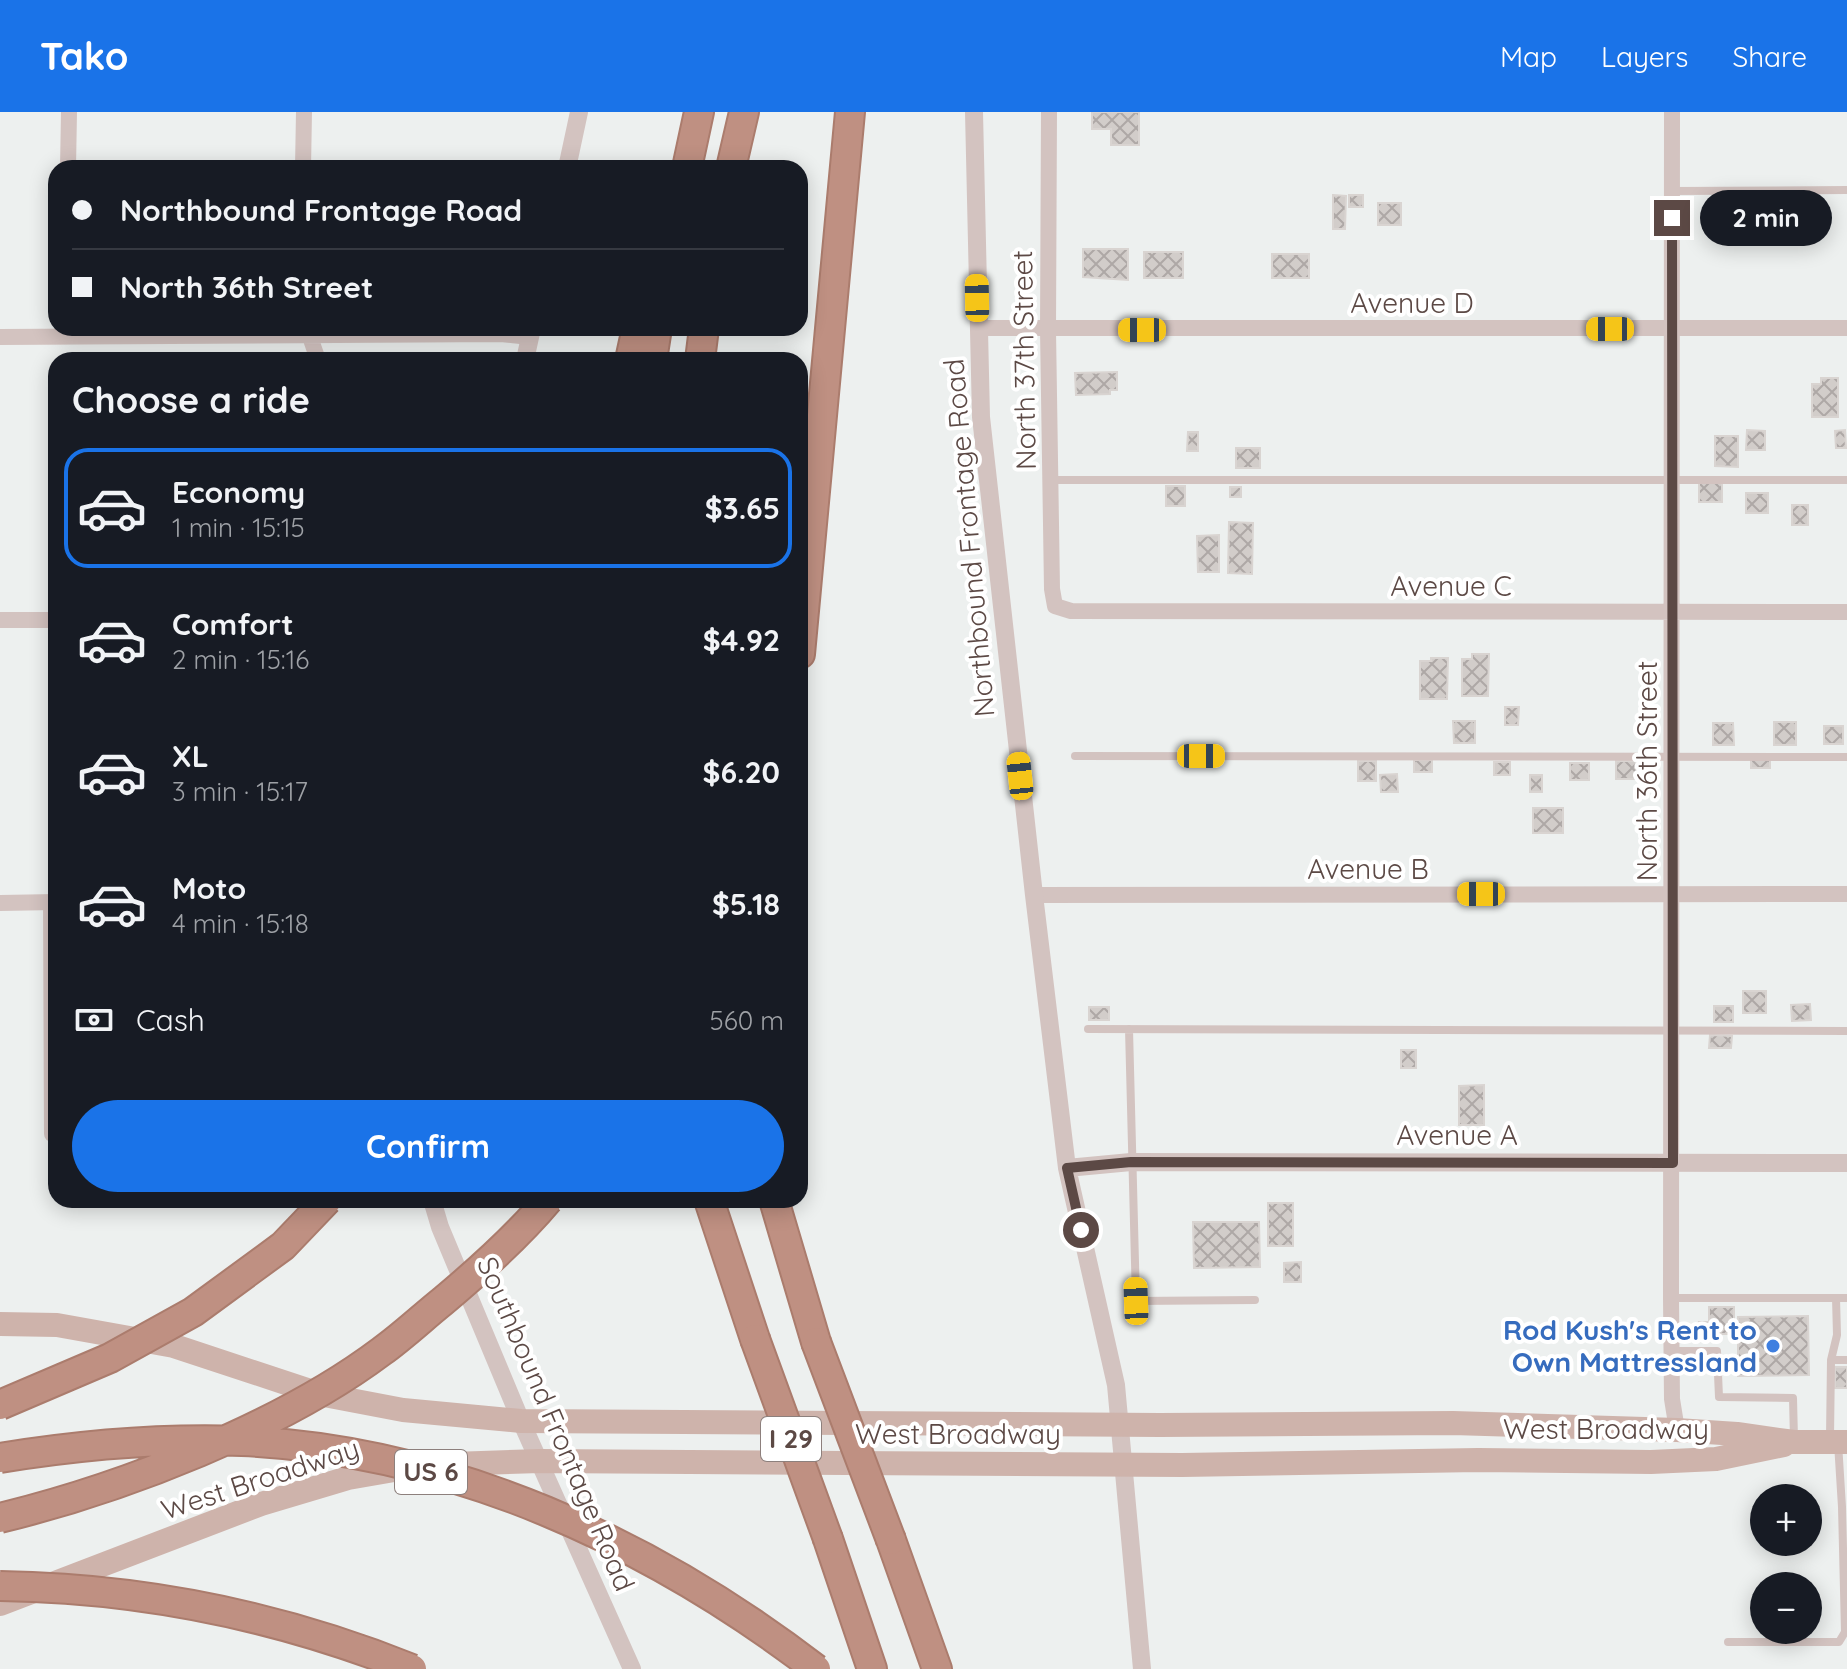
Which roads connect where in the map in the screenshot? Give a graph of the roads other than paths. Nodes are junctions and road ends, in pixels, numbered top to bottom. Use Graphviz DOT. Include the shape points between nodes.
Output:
graph roads {
  1 [pos="69,112"];
  2 [pos="304,112"];
  3 [pos="579,112"];
  4 [pos="699,112"];
  5 [pos="744,112"];
  6 [pos="850,112"];
  7 [pos="974,112"];
  8 [pos="1049,112"];
  9 [pos="1672,112"];
  10 [pos="68,160"];
  11 [pos="303,160"];
  12 [pos="569,160"];
  13 [pos="689,160"];
  14 [pos="733,160"];
  15 [pos="1847,190"];
  16 [pos="1672,191"];
  17 [pos="978,328"];
  18 [pos="1847,328"];
  19 [pos="1673,329"];
  20 [pos="1048,330"];
  21 [pos="48,333"];
  22 [pos="0,337"];
  23 [pos="1051,480"];
  24 [pos="1673,480"];
  25 [pos="1847,480"];
  26 [pos="808,578"];
  27 [pos="1055,606"];
  28 [pos="1673,612"];
  29 [pos="1847,612"];
  30 [pos="0,620"];
  31 [pos="48,620"];
  32 [pos="1075,756"];
  33 [pos="1673,757"];
  34 [pos="1847,757"];
  35 [pos="1673,894"];
  36 [pos="1847,894"];
  37 [pos="1034,895"];
  38 [pos="48,902"];
  39 [pos="0,903"];
  40 [pos="1088,1029"];
  41 [pos="1129,1029"];
  42 [pos="1673,1031"];
  43 [pos="1847,1031"];
  44 [pos="1131,1162"];
  45 [pos="1673,1163"];
  46 [pos="1847,1163"];
  47 [pos="1067,1168"];
  48 [pos="319,1208"];
  49 [pos="434,1208"];
  50 [pos="540,1208"];
  51 [pos="712,1208"];
  52 [pos="776,1208"];
  53 [pos="1671,1298"];
  54 [pos="1836,1298"];
  55 [pos="1847,1298"];
  56 [pos="1255,1300"];
  57 [pos="0,1324"];
  58 [pos="1672,1351"];
  59 [pos="1831,1360"];
  60 [pos="1847,1360"];
  61 [pos="0,1405"];
  62 [pos="521,1421"];
  63 [pos="1120,1424"];
  64 [pos="1677,1430"];
  65 [pos="1794,1442"];
  66 [pos="1838,1442"];
  67 [pos="0,1458"];
  68 [pos="540,1461"];
  69 [pos="1122,1463"];
  70 [pos="1845,1507"];
  71 [pos="0,1518"];
  72 [pos="0,1586"];
  73 [pos="0,1604"];
  74 [pos="1728,1642"];
  75 [pos="412,1669"];
  76 [pos="632,1669"];
  77 [pos="816,1669"];
  78 [pos="872,1669"];
  79 [pos="937,1669"];
  80 [pos="1142,1669"];
  1 -- 10 [label="street"];
  2 -- 11 [label="street"];
  3 -- 12 [label="street"];
  4 -- 13 [label="highway"];
  5 -- 14 [label="highway"];
  6 -- 26 [label="highway"];
  7 -- 17 [label="street, Northbound Frontage Road"];
  8 -- 20 [label="street, North 37th Street"];
  9 -- 16 [label="street, North 36th Street"];
  15 -- 16 [label="lane"];
  16 -- 19 [label="street, North 36th Street"];
  17 -- 20 [label="street, Avenue D"];
  17 -- 37 [label="street, Northbound Frontage Road" via="981,417"];
  18 -- 19 [label="street, Avenue D"];
  19 -- 20 [label="street, Avenue D"];
  19 -- 24 [label="street, North 36th Street"];
  20 -- 23 [label="street, North 37th Street"];
  21 -- 22 [label="street"];
  23 -- 24 [label="lane"];
  23 -- 27 [label="street, North 37th Street"];
  24 -- 25 [label="lane"];
  24 -- 28 [label="street, North 36th Street"];
  27 -- 28 [label="street, Avenue C" via="1071,611"];
  28 -- 29 [label="street, Avenue C"];
  28 -- 33 [label="street, North 36th Street"];
  30 -- 31 [label="street"];
  32 -- 33 [label="lane"];
  33 -- 34 [label="lane"];
  33 -- 35 [label="street, North 36th Street"];
  35 -- 36 [label="street, Avenue B"];
  35 -- 37 [label="street, Avenue B"];
  35 -- 42 [label="street, North 36th Street"];
  37 -- 47 [label="street, Northbound Frontage Road"];
  38 -- 39 [label="street"];
  40 -- 41 [label="lane"];
  41 -- 42 [label="lane"];
  41 -- 44 [label="lane"];
  42 -- 43 [label="lane"];
  42 -- 45 [label="street, North 36th Street"];
  44 -- 45 [label="street, Avenue A"];
  44 -- 47 [label="street, Avenue A"];
  44 -- 56 [label="lane" via="1136,1301"];
  45 -- 46 [label="street, Avenue A"];
  45 -- 53 [label="street, North 36th Street"];
  47 -- 63 [label="street, Northbound Frontage Road"];
  48 -- 61 [label="highway, bridge" via="283,1246 193,1312 110,1358"];
  49 -- 62 [label="street, Southbound Frontage Road"];
  50 -- 71 [label="highway, bridge" via="484,1266 381,1352 305,1400 214,1445"];
  51 -- 78 [label="highway, I 29, bridge"];
  52 -- 79 [label="highway, I 29, bridge" via="816,1342"];
  53 -- 54 [label="lane"];
  53 -- 58 [label="street, North 36th Street"];
  54 -- 55 [label="lane"];
  54 -- 59 [label="lane"];
  57 -- 62 [label="main road, West Broadway" via="57,1325 174,1346 319,1394 403,1410"];
  58 -- 64 [label="street, North 36th Street"];
  58 -- 65 [label="lane" via="1717,1351 1719,1397 1793,1398"];
  59 -- 60 [label="lane"];
  59 -- 66 [label="lane"];
  62 -- 63 [label="main road, West Broadway"];
  62 -- 68 [label="street, Southbound Frontage Road"];
  63 -- 64 [label="main road, West Broadway" via="1365,1422"];
  63 -- 69 [label="street, Northbound Frontage Road"];
  64 -- 65 [label="main road, West Broadway"];
  65 -- 66 [label="main road, West Broadway"];
  65 -- 69 [label="main road, West Broadway" via="1740,1456 1673,1461"];
  66 -- 70 [label="lane"];
  67 -- 77 [label="highway, US 6, bridge" via="143,1441 244,1441 420,1468 505,1496 648,1559"];
  68 -- 69 [label="main road, West Broadway"];
  68 -- 73 [label="main road, West Broadway" via="423,1465 348,1478 261,1504"];
  68 -- 76 [label="street, Southbound Frontage Road"];
  69 -- 80 [label="street, Northbound Frontage Road"];
  70 -- 74 [label="lane" via="1845,1632 1839,1642"];
  72 -- 75 [label="highway, bridge" via="127,1593 210,1607 285,1624"];
}
